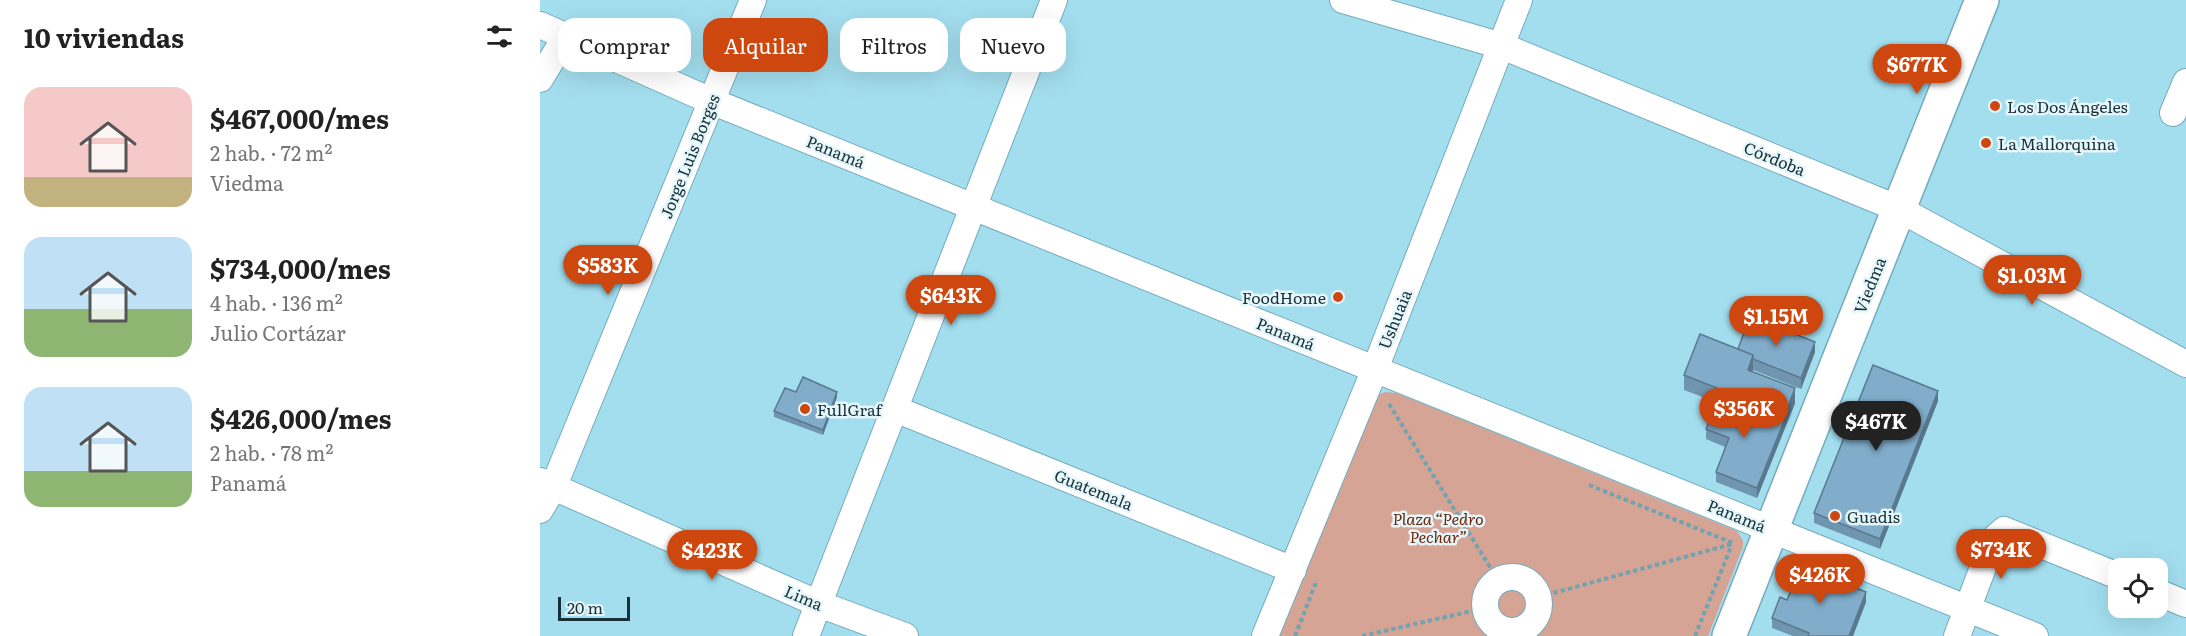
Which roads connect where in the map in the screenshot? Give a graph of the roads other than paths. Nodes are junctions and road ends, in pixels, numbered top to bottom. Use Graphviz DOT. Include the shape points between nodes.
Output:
graph roads {
  1 [pos="753,0"];
  2 [pos="1054,0"];
  3 [pos="1344,0"];
  4 [pos="1519,0"];
  5 [pos="1982,0"];
  6 [pos="540,25"];
  7 [pos="558,33"];
  8 [pos="1502,46"];
  9 [pos="558,49"];
  10 [pos="646,72"];
  11 [pos="540,79"];
  12 [pos="2186,82"];
  13 [pos="711,101"];
  14 [pos="2173,113"];
  15 [pos="974,207"];
  16 [pos="1899,208"];
  17 [pos="2186,364"];
  18 [pos="1374,369"];
  19 [pos="895,409"];
  20 [pos="547,484"];
  21 [pos="540,510"];
  22 [pos="1771,529"];
  23 [pos="1293,570"];
  24 [pos="2108,572"];
  25 [pos="2168,597"];
  26 [pos="819,604"];
  27 [pos="2186,604"];
  28 [pos="1968,609"];
  29 [pos="1500,632"];
  30 [pos="1529,632"];
  31 [pos="806,636"];
  32 [pos="905,636"];
  33 [pos="1265,636"];
  34 [pos="1729,636"];
  35 [pos="1957,636"];
  36 [pos="2035,636"];
  1 -- 13 [label="street, Jorge Luis Borges"];
  2 -- 15 [label="street"];
  3 -- 8 [label="street, Córdoba"];
  4 -- 8 [label="street, Ushuaia"];
  5 -- 16 [label="street, Viedma"];
  6 -- 7 [label="street, Panamá"];
  8 -- 16 [label="street, Córdoba"];
  8 -- 18 [label="street, Ushuaia"];
  9 -- 11 [label="street"];
  10 -- 13 [label="street, Panamá"];
  12 -- 14 [label="street"];
  13 -- 15 [label="street, Panamá"];
  13 -- 20 [label="street, Jorge Luis Borges"];
  15 -- 18 [label="street, Panamá"];
  15 -- 19 [label="street"];
  16 -- 17 [label="street, Córdoba"];
  16 -- 22 [label="street, Viedma"];
  18 -- 22 [label="street, Panamá"];
  18 -- 23 [label="street, Ushuaia"];
  19 -- 23 [label="street, Guatemala"];
  19 -- 26 [label="street"];
  20 -- 21 [label="street, Jorge Luis Borges"];
  20 -- 26 [label="street, Lima"];
  22 -- 28 [label="street, Panamá"];
  22 -- 34 [label="street, Viedma"];
  23 -- 33 [label="street, Ushuaia"];
  24 -- 28 [label="street" via="2004,530 1990,549"];
  25 -- 27 [label="street"];
  26 -- 31 [label="street"];
  26 -- 32 [label="street, Lima"];
  28 -- 35 [label="street"];
  28 -- 36 [label="street, Panamá"];
  29 -- 30 [label="street"];
  29 -- 30 [label="street" via="1485,608 1487,592 1506,577 1530,582 1539,597 1539,611"];
}
